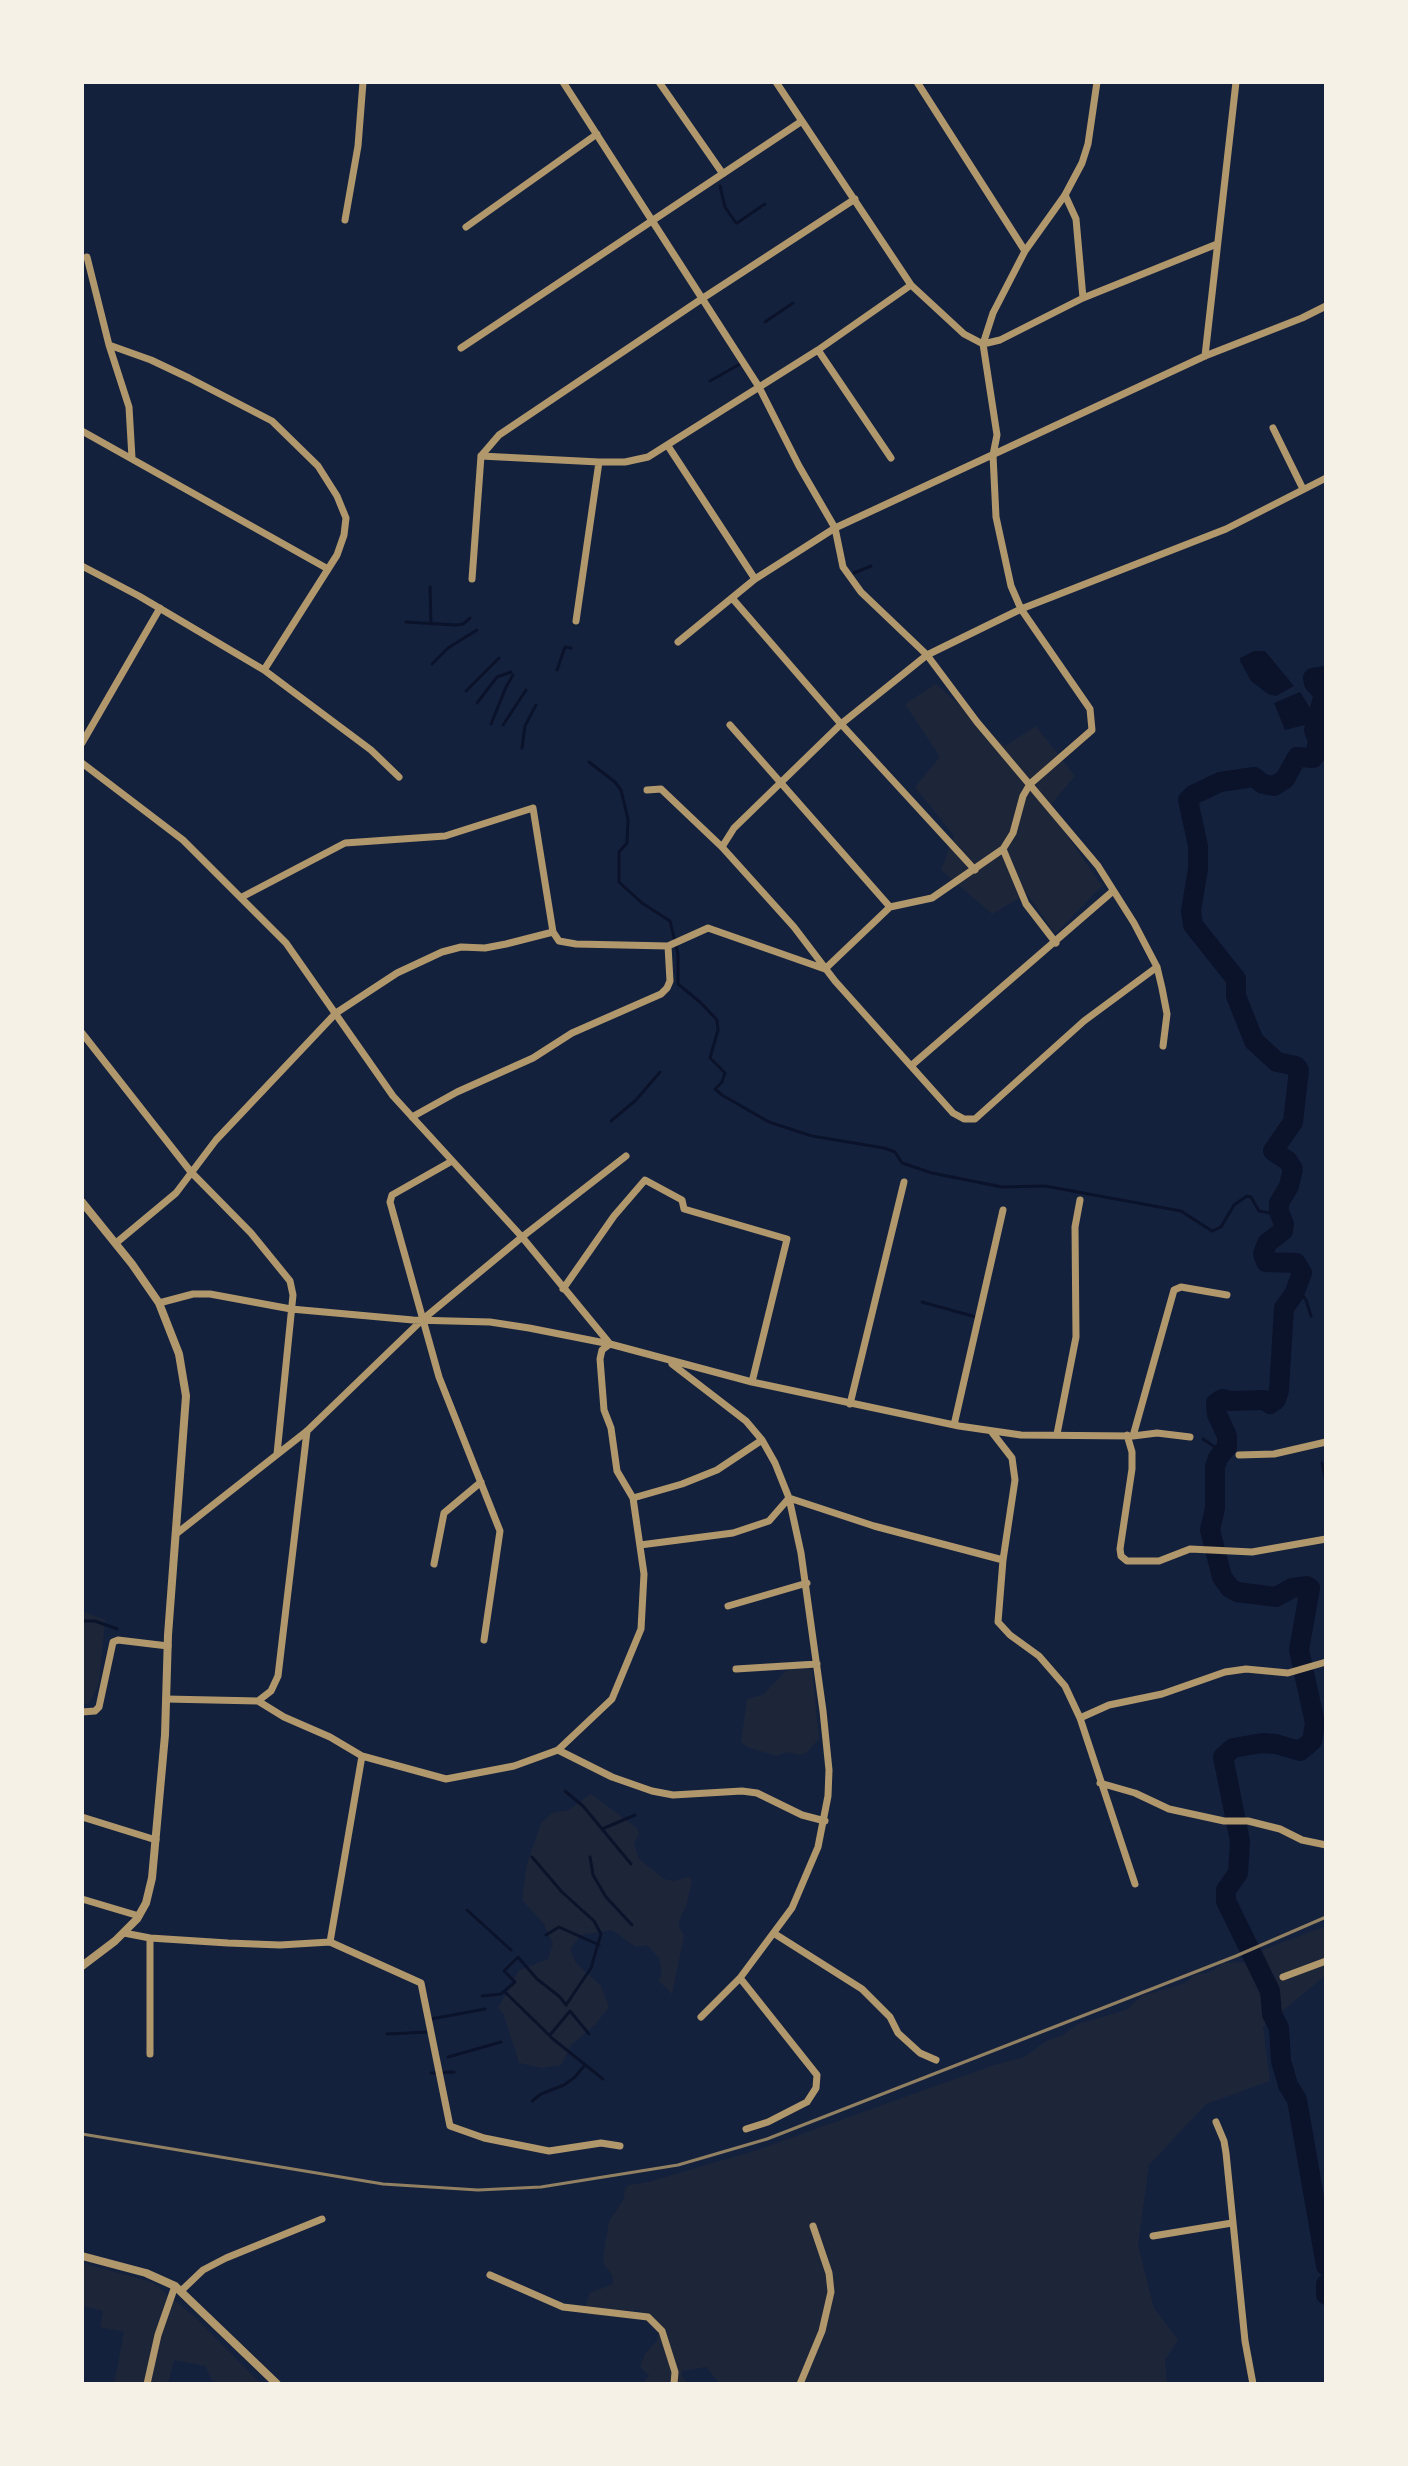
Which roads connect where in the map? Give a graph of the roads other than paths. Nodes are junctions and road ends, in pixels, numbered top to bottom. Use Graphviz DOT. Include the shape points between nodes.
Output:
graph roads {
  1 [pos="363,82"];
  2 [pos="563,82"];
  3 [pos="659,82"];
  4 [pos="776,82"];
  5 [pos="917,82"];
  6 [pos="1097,82"];
  7 [pos="1236,82"];
  8 [pos="802,121"];
  9 [pos="597,134"];
  10 [pos="723,174"];
  11 [pos="1065,195"];
  12 [pos="855,199"];
  13 [pos="345,220"];
  14 [pos="654,220"];
  15 [pos="466,227"];
  16 [pos="1217,244"];
  17 [pos="1025,251"];
  18 [pos="87,257"];
  19 [pos="911,285"];
  20 [pos="703,298"];
  21 [pos="1083,298"];
  22 [pos="1326,306"];
  23 [pos="983,344"];
  24 [pos="109,345"];
  25 [pos="461,348"];
  26 [pos="818,350"];
  27 [pos="1205,356"];
  28 [pos="759,387"];
  29 [pos="1273,428"];
  30 [pos="82,431"];
  31 [pos="668,446"];
  32 [pos="993,455"];
  33 [pos="481,456"];
  34 [pos="132,458"];
  35 [pos="891,458"];
  36 [pos="599,462"];
  37 [pos="1326,478"];
  38 [pos="1303,489"];
  39 [pos="835,528"];
  40 [pos="82,566"];
  41 [pos="328,569"];
  42 [pos="472,579"];
  43 [pos="755,579"];
  44 [pos="732,598"];
  45 [pos="160,608"];
  46 [pos="1021,609"];
  47 [pos="576,621"];
  48 [pos="678,642"];
  49 [pos="927,655"];
  50 [pos="264,670"];
  51 [pos="841,724"];
  52 [pos="730,725"];
  53 [pos="82,743"];
  54 [pos="82,763"];
  55 [pos="399,777"];
  56 [pos="780,783"];
  57 [pos="1030,784"];
  58 [pos="647,790"];
  59 [pos="722,847"];
  60 [pos="1003,849"];
  61 [pos="975,870"];
  62 [pos="1113,891"];
  63 [pos="242,897"];
  64 [pos="890,907"];
  65 [pos="553,932"];
  66 [pos="1056,943"];
  67 [pos="668,946"];
  68 [pos="1157,967"];
  69 [pos="825,969"];
  70 [pos="336,1013"];
  71 [pos="82,1033"];
  72 [pos="1163,1046"];
  73 [pos="912,1065"];
  74 [pos="412,1117"];
  75 [pos="626,1156"];
  76 [pos="452,1161"];
  77 [pos="191,1172"];
  78 [pos="904,1182"];
  79 [pos="1080,1200"];
  80 [pos="82,1202"];
  81 [pos="1003,1210"];
  82 [pos="522,1237"];
  83 [pos="116,1243"];
  84 [pos="563,1289"];
  85 [pos="1227,1295"];
  86 [pos="159,1303"];
  87 [pos="291,1309"];
  88 [pos="422,1320"];
  89 [pos="610,1344"];
  90 [pos="667,1360"];
  91 [pos="752,1382"];
  92 [pos="850,1404"];
  93 [pos="954,1425"];
  94 [pos="307,1431"];
  95 [pos="991,1431"];
  96 [pos="1057,1434"];
  97 [pos="1130,1436"];
  98 [pos="1190,1437"];
  99 [pos="762,1440"];
  100 [pos="1326,1442"];
  101 [pos="277,1454"];
  102 [pos="1239,1455"];
  103 [pos="481,1482"];
  104 [pos="633,1498"];
  105 [pos="789,1498"];
  106 [pos="176,1534"];
  107 [pos="1326,1539"];
  108 [pos="640,1545"];
  109 [pos="1003,1560"];
  110 [pos="434,1564"];
  111 [pos="807,1583"];
  112 [pos="728,1606"];
  113 [pos="484,1640"];
  114 [pos="168,1646"];
  115 [pos="1326,1662"];
  116 [pos="817,1664"];
  117 [pos="736,1669"];
  118 [pos="166,1699"];
  119 [pos="258,1701"];
  120 [pos="82,1712"];
  121 [pos="1080,1718"];
  122 [pos="558,1750"];
  123 [pos="362,1756"];
  124 [pos="1100,1783"];
  125 [pos="82,1817"];
  126 [pos="825,1821"];
  127 [pos="156,1840"];
  128 [pos="1326,1845"];
  129 [pos="1135,1884"];
  130 [pos="82,1899"];
  131 [pos="139,1916"];
  132 [pos="124,1933"];
  133 [pos="775,1934"];
  134 [pos="150,1938"];
  135 [pos="330,1942"];
  136 [pos="1326,1961"];
  137 [pos="82,1966"];
  138 [pos="1283,1977"];
  139 [pos="740,1978"];
  140 [pos="701,2017"];
  141 [pos="150,2054"];
  142 [pos="936,2060"];
  143 [pos="1216,2122"];
  144 [pos="746,2129"];
  145 [pos="620,2146"];
  146 [pos="322,2219"];
  147 [pos="1232,2223"];
  148 [pos="813,2226"];
  149 [pos="1153,2236"];
  150 [pos="82,2256"];
  151 [pos="490,2275"];
  152 [pos="178,2288"];
  153 [pos="147,2384"];
  154 [pos="277,2384"];
  155 [pos="674,2384"];
  156 [pos="800,2384"];
  157 [pos="1253,2384"];
  1 -- 13 [label="street"];
  2 -- 9 [label="street"];
  3 -- 10 [label="street"];
  4 -- 8 [label="street"];
  5 -- 17 [label="street"];
  6 -- 11 [label="street" via="1088,144"];
  7 -- 16 [label="street"];
  8 -- 10 [label="street"];
  8 -- 12 [label="street"];
  9 -- 14 [label="street"];
  9 -- 15 [label="street"];
  10 -- 14 [label="street"];
  11 -- 17 [label="street"];
  11 -- 21 [label="street" via="1076,219"];
  12 -- 19 [label="street"];
  12 -- 20 [label="street"];
  14 -- 20 [label="street"];
  14 -- 25 [label="street"];
  16 -- 21 [label="street"];
  16 -- 27 [label="street"];
  17 -- 23 [label="street"];
  18 -- 24 [label="street"];
  19 -- 23 [label="street" via="964,334"];
  19 -- 26 [label="street"];
  20 -- 28 [label="street"];
  20 -- 33 [label="street" via="499,435"];
  21 -- 23 [label="street"];
  22 -- 27 [label="street"];
  23 -- 32 [label="street" via="997,435"];
  24 -- 34 [label="street" via="129,407"];
  24 -- 41 [label="street" via="151,360 272,421 299,445 324,476 346,518"];
  26 -- 28 [label="street"];
  26 -- 35 [label="street"];
  27 -- 32 [label="street"];
  28 -- 31 [label="street"];
  28 -- 39 [label="street"];
  29 -- 38 [label="street"];
  30 -- 34 [label="street"];
  31 -- 36 [label="street" via="639,460"];
  31 -- 43 [label="street"];
  32 -- 39 [label="street"];
  32 -- 46 [label="street" via="996,517"];
  33 -- 36 [label="street"];
  33 -- 42 [label="street"];
  34 -- 41 [label="street"];
  36 -- 47 [label="street"];
  37 -- 38 [label="street"];
  38 -- 46 [label="street" via="1226,529"];
  39 -- 43 [label="street"];
  39 -- 49 [label="street" via="843,567 861,592"];
  40 -- 45 [label="street"];
  41 -- 50 [label="street"];
  43 -- 44 [label="street"];
  44 -- 48 [label="street"];
  44 -- 51 [label="street"];
  45 -- 50 [label="street"];
  45 -- 53 [label="street"];
  46 -- 49 [label="street"];
  46 -- 57 [label="street" via="1093,721 1081,742"];
  49 -- 51 [label="street"];
  49 -- 57 [label="street"];
  50 -- 55 [label="street"];
  51 -- 56 [label="street"];
  51 -- 61 [label="street"];
  52 -- 56 [label="street"];
  54 -- 63 [label="street" via="183,840"];
  56 -- 59 [label="street" via="730,832"];
  56 -- 64 [label="street"];
  57 -- 60 [label="street"];
  57 -- 62 [label="street"];
  58 -- 59 [label="street" via="661,789"];
  59 -- 69 [label="street"];
  60 -- 61 [label="street"];
  60 -- 66 [label="street" via="1026,904"];
  61 -- 64 [label="street" via="932,898"];
  62 -- 66 [label="street"];
  62 -- 68 [label="street"];
  63 -- 65 [label="street" via="345,843 445,836 533,808"];
  63 -- 70 [label="street" via="286,943"];
  64 -- 69 [label="street"];
  65 -- 67 [label="street" via="559,941 576,944"];
  65 -- 70 [label="street" via="526,941 442,952 397,973"];
  66 -- 73 [label="street"];
  67 -- 69 [label="street" via="708,928"];
  67 -- 74 [label="street" via="670,981 661,994 572,1033 533,1058"];
  68 -- 72 [label="street" via="1167,1014"];
  68 -- 73 [label="street" via="1084,1021 975,1119 953,1113"];
  69 -- 73 [label="street"];
  70 -- 74 [label="street"];
  70 -- 77 [label="street"];
  71 -- 77 [label="street"];
  74 -- 76 [label="street"];
  75 -- 82 [label="street"];
  76 -- 82 [label="street"];
  76 -- 88 [label="street" via="390,1198"];
  77 -- 83 [label="street" via="176,1193"];
  77 -- 87 [label="street" via="282,1269 293,1289"];
  78 -- 92 [label="street"];
  79 -- 96 [label="street" via="1075,1227 1076,1337"];
  80 -- 83 [label="street"];
  81 -- 93 [label="street"];
  82 -- 84 [label="street"];
  82 -- 88 [label="street"];
  83 -- 86 [label="street"];
  84 -- 89 [label="street"];
  84 -- 91 [label="street" via="645,1180 682,1200 684,1209 787,1239"];
  85 -- 97 [label="street" via="1174,1290"];
  86 -- 87 [label="street" via="210,1294"];
  86 -- 106 [label="street" via="179,1354 186,1396"];
  87 -- 88 [label="street"];
  87 -- 101 [label="street"];
  88 -- 89 [label="street" via="503,1324"];
  88 -- 94 [label="street"];
  88 -- 103 [label="street"];
  89 -- 90 [label="street"];
  89 -- 104 [label="street" via="600,1359 604,1410 617,1471"];
  90 -- 91 [label="street"];
  90 -- 99 [label="street" via="746,1421"];
  91 -- 92 [label="street"];
  92 -- 93 [label="street"];
  93 -- 95 [label="street"];
  94 -- 101 [label="street"];
  94 -- 119 [label="street" via="278,1676"];
  95 -- 96 [label="street"];
  95 -- 109 [label="street" via="1012,1458 1015,1480"];
  96 -- 97 [label="street"];
  97 -- 98 [label="street"];
  97 -- 107 [label="street" via="1132,1469 1121,1556 1127,1561 1159,1561 1190,1549 1252,1552"];
  99 -- 104 [label="street" via="717,1470"];
  99 -- 105 [label="street"];
  100 -- 102 [label="street" via="1274,1454"];
  101 -- 106 [label="street"];
  103 -- 110 [label="street" via="444,1513"];
  103 -- 113 [label="street" via="500,1531"];
  104 -- 108 [label="street"];
  105 -- 108 [label="street" via="769,1521 733,1533"];
  105 -- 109 [label="street"];
  105 -- 111 [label="street"];
  106 -- 114 [label="street"];
  108 -- 122 [label="street" via="641,1629 612,1699"];
  109 -- 121 [label="street" via="998,1622 1051,1668"];
  111 -- 112 [label="street"];
  111 -- 116 [label="street"];
  114 -- 118 [label="street"];
  114 -- 120 [label="street" via="113,1642 99,1707"];
  115 -- 121 [label="street" via="1281,1674 1225,1672"];
  116 -- 117 [label="street"];
  116 -- 126 [label="street" via="829,1770"];
  118 -- 119 [label="street"];
  118 -- 127 [label="street"];
  119 -- 123 [label="street"];
  121 -- 124 [label="street"];
  122 -- 123 [label="street" via="514,1766 446,1779"];
  122 -- 126 [label="street" via="652,1791 757,1793"];
  123 -- 135 [label="street"];
  124 -- 128 [label="street" via="1169,1809 1248,1821"];
  124 -- 129 [label="street"];
  125 -- 127 [label="street"];
  126 -- 133 [label="street" via="792,1908"];
  127 -- 131 [label="street" via="150,1892"];
  130 -- 131 [label="street"];
  131 -- 132 [label="street"];
  132 -- 134 [label="street"];
  132 -- 137 [label="street"];
  133 -- 139 [label="street"];
  133 -- 142 [label="street" via="862,1989 898,2033"];
  134 -- 135 [label="street" via="280,1945"];
  134 -- 141 [label="street"];
  135 -- 145 [label="street" via="421,1983 450,2126 549,2151 601,2143"];
  136 -- 138 [label="street"];
  139 -- 140 [label="street"];
  139 -- 144 [label="street" via="817,2075 807,2102"];
  143 -- 147 [label="street" via="1224,2141"];
  146 -- 152 [label="street" via="226,2258"];
  147 -- 149 [label="street"];
  147 -- 157 [label="street"];
  148 -- 156 [label="street" via="831,2292"];
  150 -- 152 [label="street" via="146,2273"];
  151 -- 155 [label="street" via="563,2307 648,2317 662,2331"];
  152 -- 153 [label="street" via="158,2335"];
  152 -- 154 [label="street"];
}
